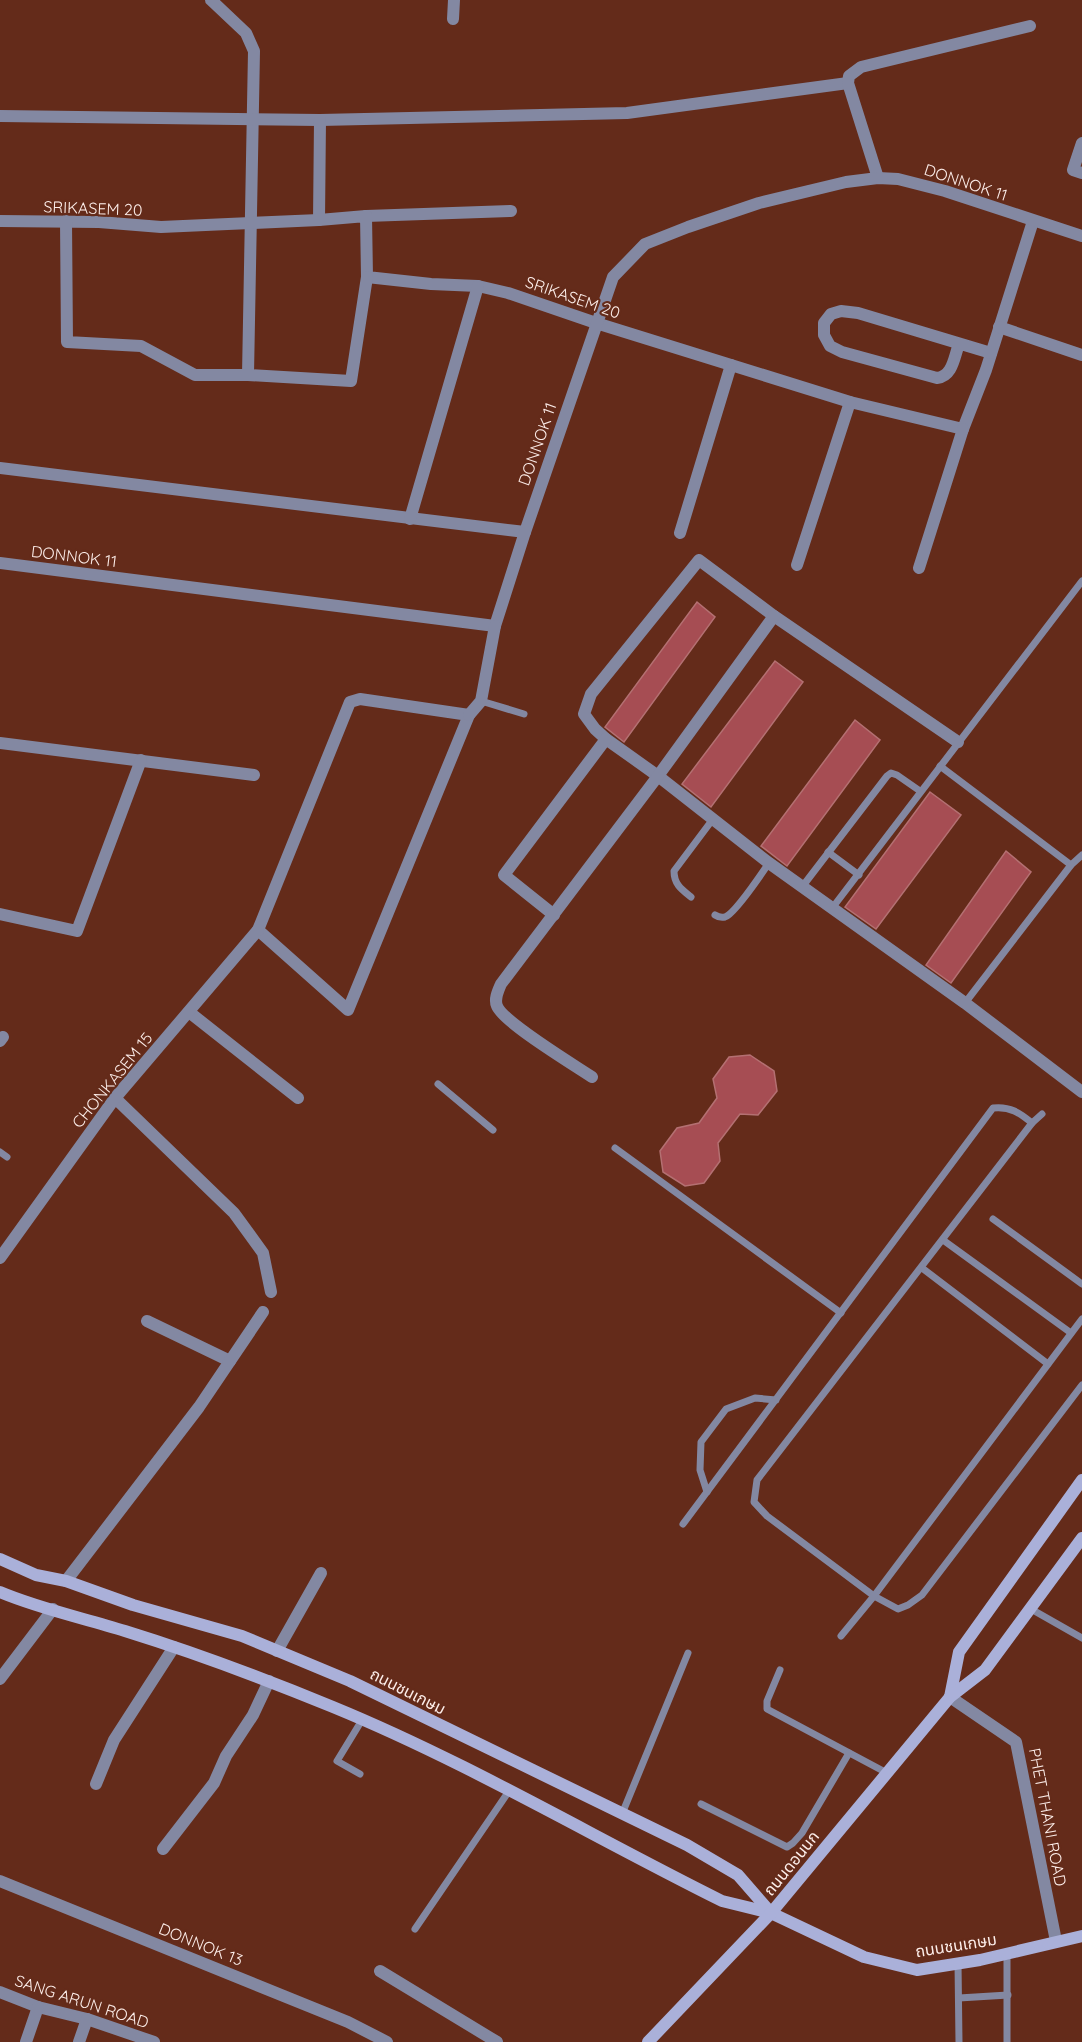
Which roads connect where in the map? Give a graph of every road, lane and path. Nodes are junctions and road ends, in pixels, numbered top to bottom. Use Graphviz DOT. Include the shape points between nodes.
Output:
graph roads {
  1 [pos="211,0"];
  2 [pos="454,0"];
  3 [pos="453,19"];
  4 [pos="1030,26"];
  5 [pos="848,83"];
  6 [pos="0,117"];
  7 [pos="253,118"];
  8 [pos="320,120"];
  9 [pos="1082,144"];
  10 [pos="1082,173"];
  11 [pos="878,178"];
  12 [pos="511,211"];
  13 [pos="366,216"];
  14 [pos="320,220"];
  15 [pos="0,221"];
  16 [pos="66,221"];
  17 [pos="1033,221"];
  18 [pos="250,222"];
  19 [pos="1082,236"];
  20 [pos="367,277"];
  21 [pos="478,285"];
  22 [pos="596,323"];
  23 [pos="999,327"];
  24 [pos="959,344"];
  25 [pos="991,353"];
  26 [pos="1082,355"];
  27 [pos="731,366"];
  28 [pos="248,375"];
  29 [pos="850,402"];
  30 [pos="963,429"];
  31 [pos="0,468"];
  32 [pos="410,519"];
  33 [pos="525,532"];
  34 [pos="680,534"];
  35 [pos="0,563"];
  36 [pos="797,565"];
  37 [pos="919,568"];
  38 [pos="1082,581"];
  39 [pos="774,616"];
  40 [pos="495,626"];
  41 [pos="481,701"];
  42 [pos="524,714"];
  43 [pos="468,715"];
  44 [pos="606,739"];
  45 [pos="958,742"];
  46 [pos="0,743"];
  47 [pos="141,760"];
  48 [pos="940,766"];
  49 [pos="254,775"];
  50 [pos="658,776"];
  51 [pos="920,791"];
  52 [pos="713,819"];
  53 [pos="828,852"];
  54 [pos="1082,855"];
  55 [pos="769,863"];
  56 [pos="1071,865"];
  57 [pos="859,875"];
  58 [pos="802,887"];
  59 [pos="691,897"];
  60 [pos="833,907"];
  61 [pos="0,914"];
  62 [pos="554,915"];
  63 [pos="715,915"];
  64 [pos="258,930"];
  65 [pos="965,1003"];
  66 [pos="189,1012"];
  67 [pos="592,1077"];
  68 [pos="438,1084"];
  69 [pos="1082,1092"];
  70 [pos="115,1098"];
  71 [pos="298,1098"];
  72 [pos="1042,1114"];
  73 [pos="1032,1123"];
  74 [pos="493,1130"];
  75 [pos="615,1148"];
  76 [pos="0,1152"];
  77 [pos="7,1157"];
  78 [pos="993,1219"];
  79 [pos="943,1240"];
  80 [pos="0,1258"];
  81 [pos="922,1268"];
  82 [pos="1082,1284"];
  83 [pos="271,1292"];
  84 [pos="263,1312"];
  85 [pos="842,1313"];
  86 [pos="1082,1319"];
  87 [pos="147,1321"];
  88 [pos="1071,1333"];
  89 [pos="230,1361"];
  90 [pos="1048,1364"];
  91 [pos="1082,1385"];
  92 [pos="776,1400"];
  93 [pos="1082,1480"];
  94 [pos="707,1492"];
  95 [pos="683,1524"];
  96 [pos="1082,1538"];
  97 [pos="0,1559"];
  98 [pos="321,1573"];
  99 [pos="66,1581"];
  100 [pos="0,1592"];
  101 [pos="873,1596"];
  102 [pos="1030,1608"];
  103 [pos="52,1609"];
  104 [pos="841,1635"];
  105 [pos="1082,1638"];
  106 [pos="174,1647"];
  107 [pos="277,1651"];
  108 [pos="688,1653"];
  109 [pos="780,1670"];
  110 [pos="0,1678"];
  111 [pos="268,1682"];
  112 [pos="950,1697"];
  113 [pos="362,1720"];
  114 [pos="849,1753"];
  115 [pos="887,1773"];
  116 [pos="360,1774"];
  117 [pos="96,1784"];
  118 [pos="509,1791"];
  119 [pos="701,1804"];
  120 [pos="622,1814"];
  121 [pos="163,1849"];
  122 [pos="0,1881"];
  123 [pos="771,1913"];
  124 [pos="415,1929"];
  125 [pos="1082,1936"];
  126 [pos="1056,1941"];
  127 [pos="1007,1953"];
  128 [pos="958,1963"];
  129 [pos="380,1971"];
  130 [pos="0,1992"];
  131 [pos="1008,1995"];
  132 [pos="958,1998"];
  133 [pos="38,2007"];
  134 [pos="87,2019"];
  135 [pos="148,2041"];
  136 [pos="26,2042"];
  137 [pos="80,2042"];
  138 [pos="387,2042"];
  139 [pos="497,2042"];
  140 [pos="648,2042"];
  141 [pos="959,2042"];
  142 [pos="1007,2042"];
  1 -- 7 [label="street" via="246,33 254,51"];
  2 -- 3 [label="street"];
  4 -- 5 [label="street" via="861,67 849,76"];
  5 -- 8 [label="street" via="627,113"];
  5 -- 11 [label="street"];
  6 -- 7 [label="street"];
  7 -- 8 [label="street"];
  7 -- 18 [label="street"];
  8 -- 14 [label="street"];
  9 -- 10 [label="street" via="1073,170"];
  11 -- 17 [label="street, DONNOK 11" via="898,178 945,190"];
  11 -- 22 [label="street, DONNOK 11" via="759,203 645,244 613,277"];
  12 -- 13 [label="street, SRIKASEM 20"];
  13 -- 14 [label="street, SRIKASEM 20"];
  13 -- 20 [label="street"];
  14 -- 18 [label="street, SRIKASEM 20"];
  15 -- 16 [label="street, SRIKASEM 20"];
  16 -- 18 [label="street, SRIKASEM 20" via="160,227"];
  16 -- 28 [label="street" via="67,342 141,346 195,375"];
  17 -- 19 [label="street, DONNOK 11"];
  17 -- 23 [label="street"];
  18 -- 28 [label="street"];
  20 -- 21 [label="street, SRIKASEM 20"];
  20 -- 28 [label="street" via="351,381"];
  21 -- 22 [label="street, SRIKASEM 20"];
  21 -- 32 [label="street"];
  22 -- 27 [label="street, SRIKASEM 20"];
  22 -- 33 [label="street, DONNOK 11"];
  23 -- 25 [label="street"];
  23 -- 26 [label="street"];
  24 -- 24 [label="street" via="858,313 841,311 831,314 824,323 824,335 830,346 842,352 937,378 951,369"];
  24 -- 25 [label="street"];
  25 -- 30 [label="street"];
  27 -- 29 [label="street, SRIKASEM 20"];
  27 -- 34 [label="street"];
  29 -- 30 [label="street, SRIKASEM 20"];
  29 -- 36 [label="street"];
  30 -- 37 [label="street"];
  31 -- 32 [label="street"];
  32 -- 33 [label="street"];
  33 -- 40 [label="street, DONNOK 11"];
  35 -- 40 [label="street, DONNOK 11"];
  38 -- 45 [label="lane"];
  39 -- 44 [label="street" via="699,560 591,694 584,714"];
  39 -- 45 [label="street"];
  39 -- 50 [label="street"];
  40 -- 41 [label="street"];
  41 -- 42 [label="lane"];
  41 -- 43 [label="street"];
  43 -- 64 [label="street, CHONKASEM 15" via="360,699 350,702"];
  43 -- 64 [label="street" via="348,1010"];
  44 -- 50 [label="street"];
  44 -- 62 [label="street" via="504,875"];
  45 -- 48 [label="lane"];
  46 -- 47 [label="street"];
  47 -- 49 [label="street"];
  47 -- 61 [label="street" via="77,930"];
  48 -- 51 [label="lane"];
  48 -- 56 [label="lane"];
  50 -- 52 [label="street"];
  50 -- 62 [label="street"];
  51 -- 53 [label="lane" via="891,773"];
  51 -- 57 [label="lane"];
  52 -- 55 [label="street"];
  52 -- 59 [label="lane" via="674,871 674,880"];
  53 -- 57 [label="lane"];
  53 -- 58 [label="lane"];
  54 -- 56 [label="lane"];
  55 -- 58 [label="street"];
  55 -- 63 [label="lane" via="726,917"];
  56 -- 65 [label="lane"];
  57 -- 60 [label="lane"];
  58 -- 60 [label="street"];
  60 -- 65 [label="street"];
  62 -- 67 [label="street" via="501,984 495,1000 497,1008 512,1023"];
  64 -- 66 [label="street, CHONKASEM 15"];
  65 -- 69 [label="street"];
  66 -- 70 [label="street, CHONKASEM 15"];
  66 -- 71 [label="street"];
  68 -- 74 [label="lane"];
  70 -- 80 [label="street, CHONKASEM 15"];
  70 -- 83 [label="street" via="234,1213 263,1253"];
  72 -- 73 [label="lane"];
  73 -- 79 [label="lane"];
  73 -- 85 [label="lane" via="1016,1110 993,1108"];
  75 -- 85 [label="lane"];
  76 -- 77 [label="lane"];
  78 -- 82 [label="lane"];
  79 -- 81 [label="lane"];
  79 -- 88 [label="lane"];
  81 -- 90 [label="lane"];
  81 -- 101 [label="lane" via="757,1480 754,1502 767,1516"];
  84 -- 89 [label="street"];
  85 -- 92 [label="lane"];
  86 -- 88 [label="lane"];
  87 -- 89 [label="street"];
  88 -- 90 [label="lane"];
  89 -- 99 [label="street"];
  90 -- 101 [label="lane"];
  91 -- 101 [label="lane" via="922,1595 898,1609"];
  92 -- 94 [label="lane"];
  92 -- 94 [label="lane" via="756,1398 726,1409 702,1442 700,1470"];
  93 -- 112 [label="main road, ถนนดอนนก" via="959,1652"];
  94 -- 95 [label="lane"];
  96 -- 102 [label="main road, ถนนดอนนก"];
  97 -- 99 [label="main road, ถนนชนเกษม" via="36,1575"];
  98 -- 107 [label="street"];
  99 -- 107 [label="main road, ถนนชนเกษม" via="242,1636"];
  100 -- 103 [label="main road, ถนนชนเกษม"];
  101 -- 104 [label="lane"];
  102 -- 105 [label="lane"];
  102 -- 112 [label="main road, ถนนดอนนก" via="986,1670"];
  103 -- 106 [label="main road, ถนนชนเกษม"];
  103 -- 110 [label="street"];
  106 -- 111 [label="main road, ถนนชนเกษม"];
  106 -- 117 [label="street" via="114,1740"];
  107 -- 120 [label="main road, ถนนชนเกษม" via="350,1681"];
  108 -- 120 [label="lane"];
  109 -- 114 [label="lane" via="767,1709"];
  111 -- 113 [label="main road, ถนนชนเกษม"];
  111 -- 121 [label="street" via="214,1782"];
  112 -- 115 [label="main road, ถนนดอนนก"];
  112 -- 126 [label="street, PHET THANI ROAD" via="1016,1742"];
  113 -- 116 [label="lane" via="337,1761"];
  113 -- 118 [label="main road, ถนนชนเกษม"];
  114 -- 115 [label="lane"];
  114 -- 119 [label="lane" via="793,1844 787,1846"];
  115 -- 123 [label="main road, ถนนดอนนก"];
  118 -- 123 [label="main road, ถนนชนเกษม" via="722,1901"];
  118 -- 124 [label="lane"];
  120 -- 123 [label="main road, ถนนชนเกษม" via="738,1875"];
  122 -- 138 [label="street, DONNOK 13" via="348,2022"];
  123 -- 128 [label="main road, ถนนชนเกษม" via="864,1957 917,1970"];
  123 -- 140 [label="main road, ถนนดอนนก"];
  125 -- 126 [label="main road, ถนนชนเกษม"];
  126 -- 127 [label="main road, ถนนชนเกษม"];
  127 -- 128 [label="main road, ถนนชนเกษม"];
  127 -- 131 [label="lane"];
  128 -- 132 [label="lane"];
  129 -- 139 [label="street"];
  130 -- 133 [label="street, SANG ARUN ROAD"];
  131 -- 132 [label="lane"];
  131 -- 142 [label="lane"];
  132 -- 141 [label="lane"];
  133 -- 134 [label="street, SANG ARUN ROAD"];
  133 -- 136 [label="street"];
  134 -- 135 [label="street, SANG ARUN ROAD"];
  134 -- 137 [label="street"];
}
